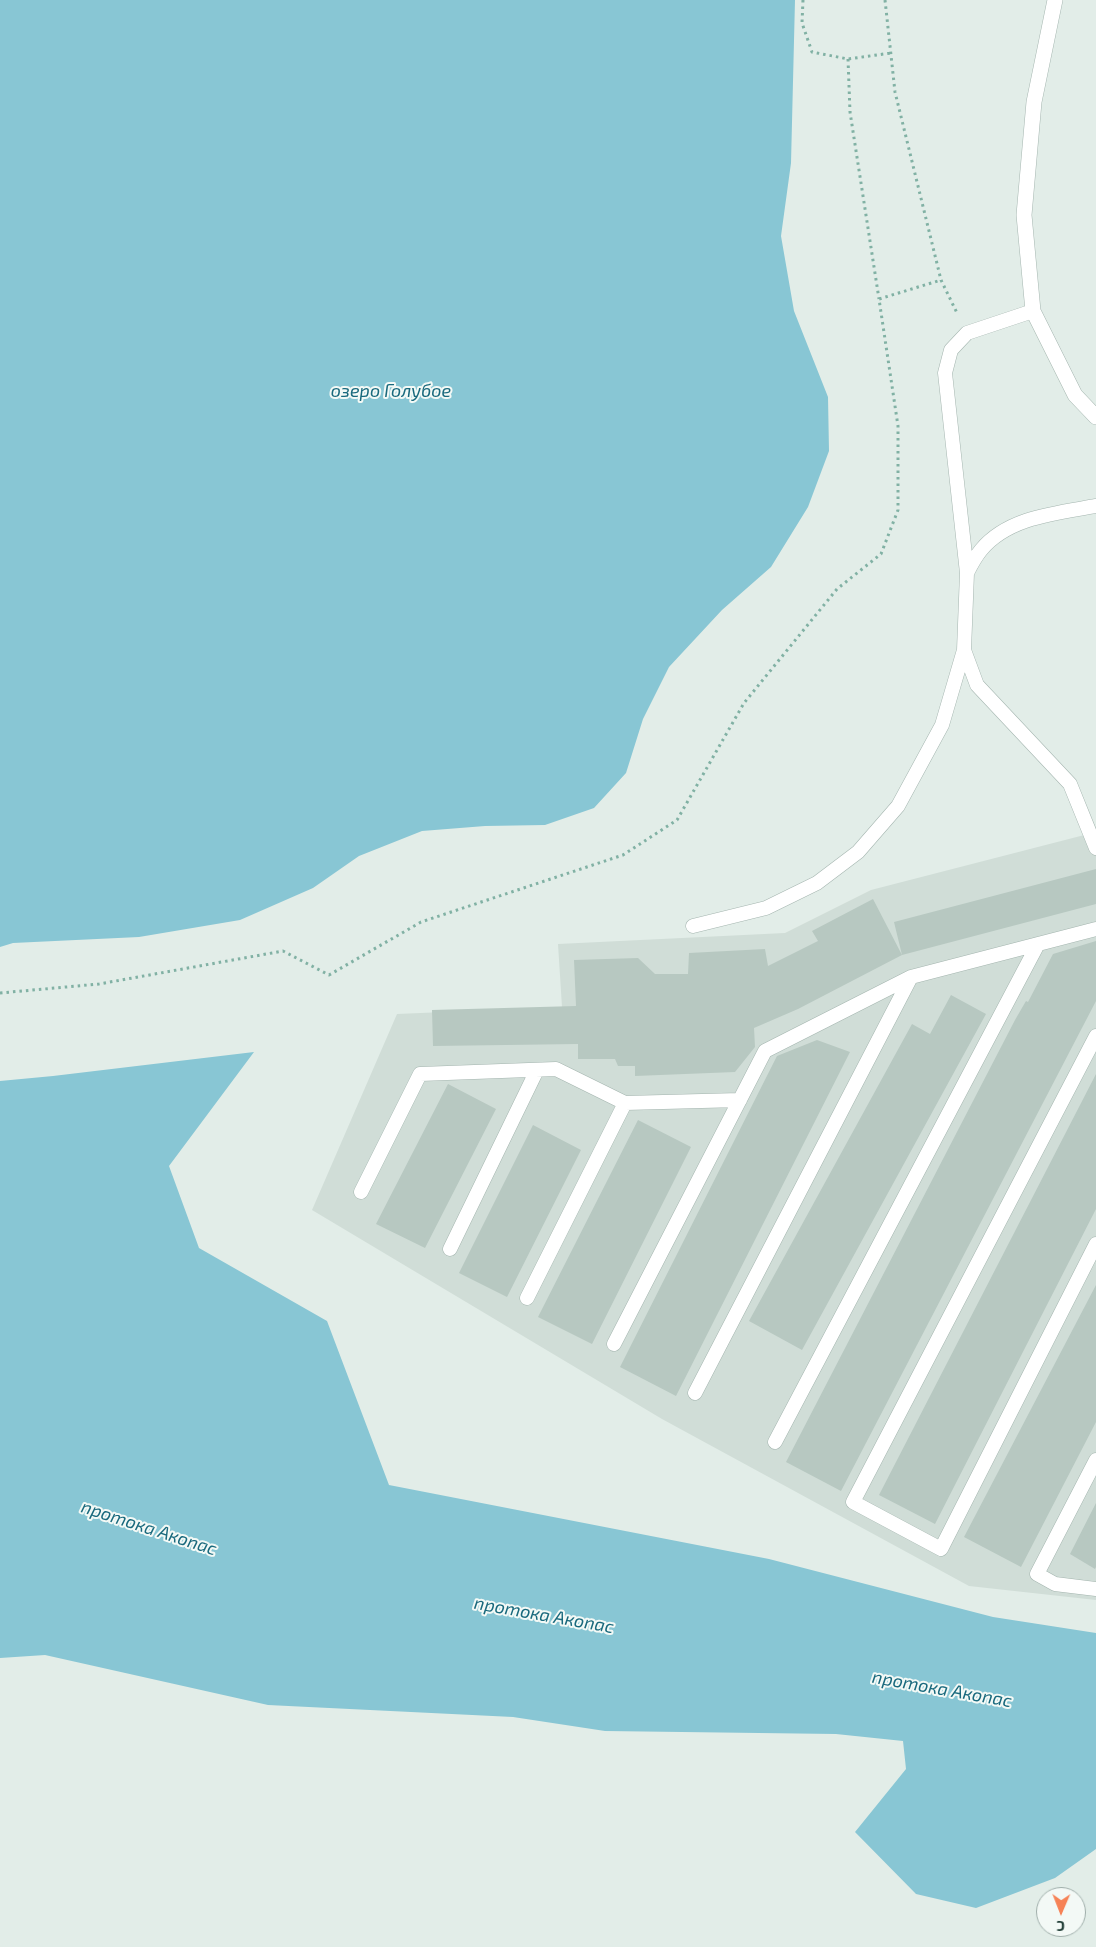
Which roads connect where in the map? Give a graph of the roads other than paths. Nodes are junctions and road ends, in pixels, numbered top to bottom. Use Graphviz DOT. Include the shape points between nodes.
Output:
graph roads {
  1 [pos="1054,0"];
  2 [pos="1033,310"];
  3 [pos="1096,418"];
  4 [pos="1096,506"];
  5 [pos="967,573"];
  6 [pos="964,650"];
  7 [pos="1096,848"];
  8 [pos="693,926"];
  9 [pos="1096,929"];
  10 [pos="1038,944"];
  11 [pos="911,977"];
  12 [pos="1096,1036"];
  13 [pos="537,1070"];
  14 [pos="740,1100"];
  15 [pos="624,1103"];
  16 [pos="360,1192"];
  17 [pos="1096,1244"];
  18 [pos="450,1249"];
  19 [pos="527,1298"];
  20 [pos="614,1344"];
  21 [pos="695,1393"];
  22 [pos="775,1442"];
  23 [pos="1096,1460"];
  24 [pos="1096,1589"];
  1 -- 2 [label="street" via="1034,102 1024,215"];
  2 -- 3 [label="street" via="1075,395"];
  2 -- 5 [label="lane" via="967,333 951,350 944,373"];
  4 -- 5 [label="lane" via="1039,516 1003,531 982,549"];
  5 -- 6 [label="lane"];
  6 -- 7 [label="lane" via="977,685 1070,784"];
  6 -- 8 [label="lane" via="942,725 898,806 858,852 817,883 766,908"];
  9 -- 10 [label="lane"];
  10 -- 11 [label="lane"];
  10 -- 22 [label="lane"];
  11 -- 14 [label="lane" via="765,1051"];
  11 -- 21 [label="lane"];
  12 -- 17 [label="lane" via="853,1502 941,1549"];
  13 -- 15 [label="lane" via="556,1069"];
  13 -- 16 [label="lane" via="420,1074"];
  13 -- 18 [label="lane"];
  14 -- 15 [label="lane"];
  14 -- 20 [label="lane"];
  15 -- 19 [label="lane"];
  23 -- 24 [label="lane" via="1037,1574 1055,1584"];
}
